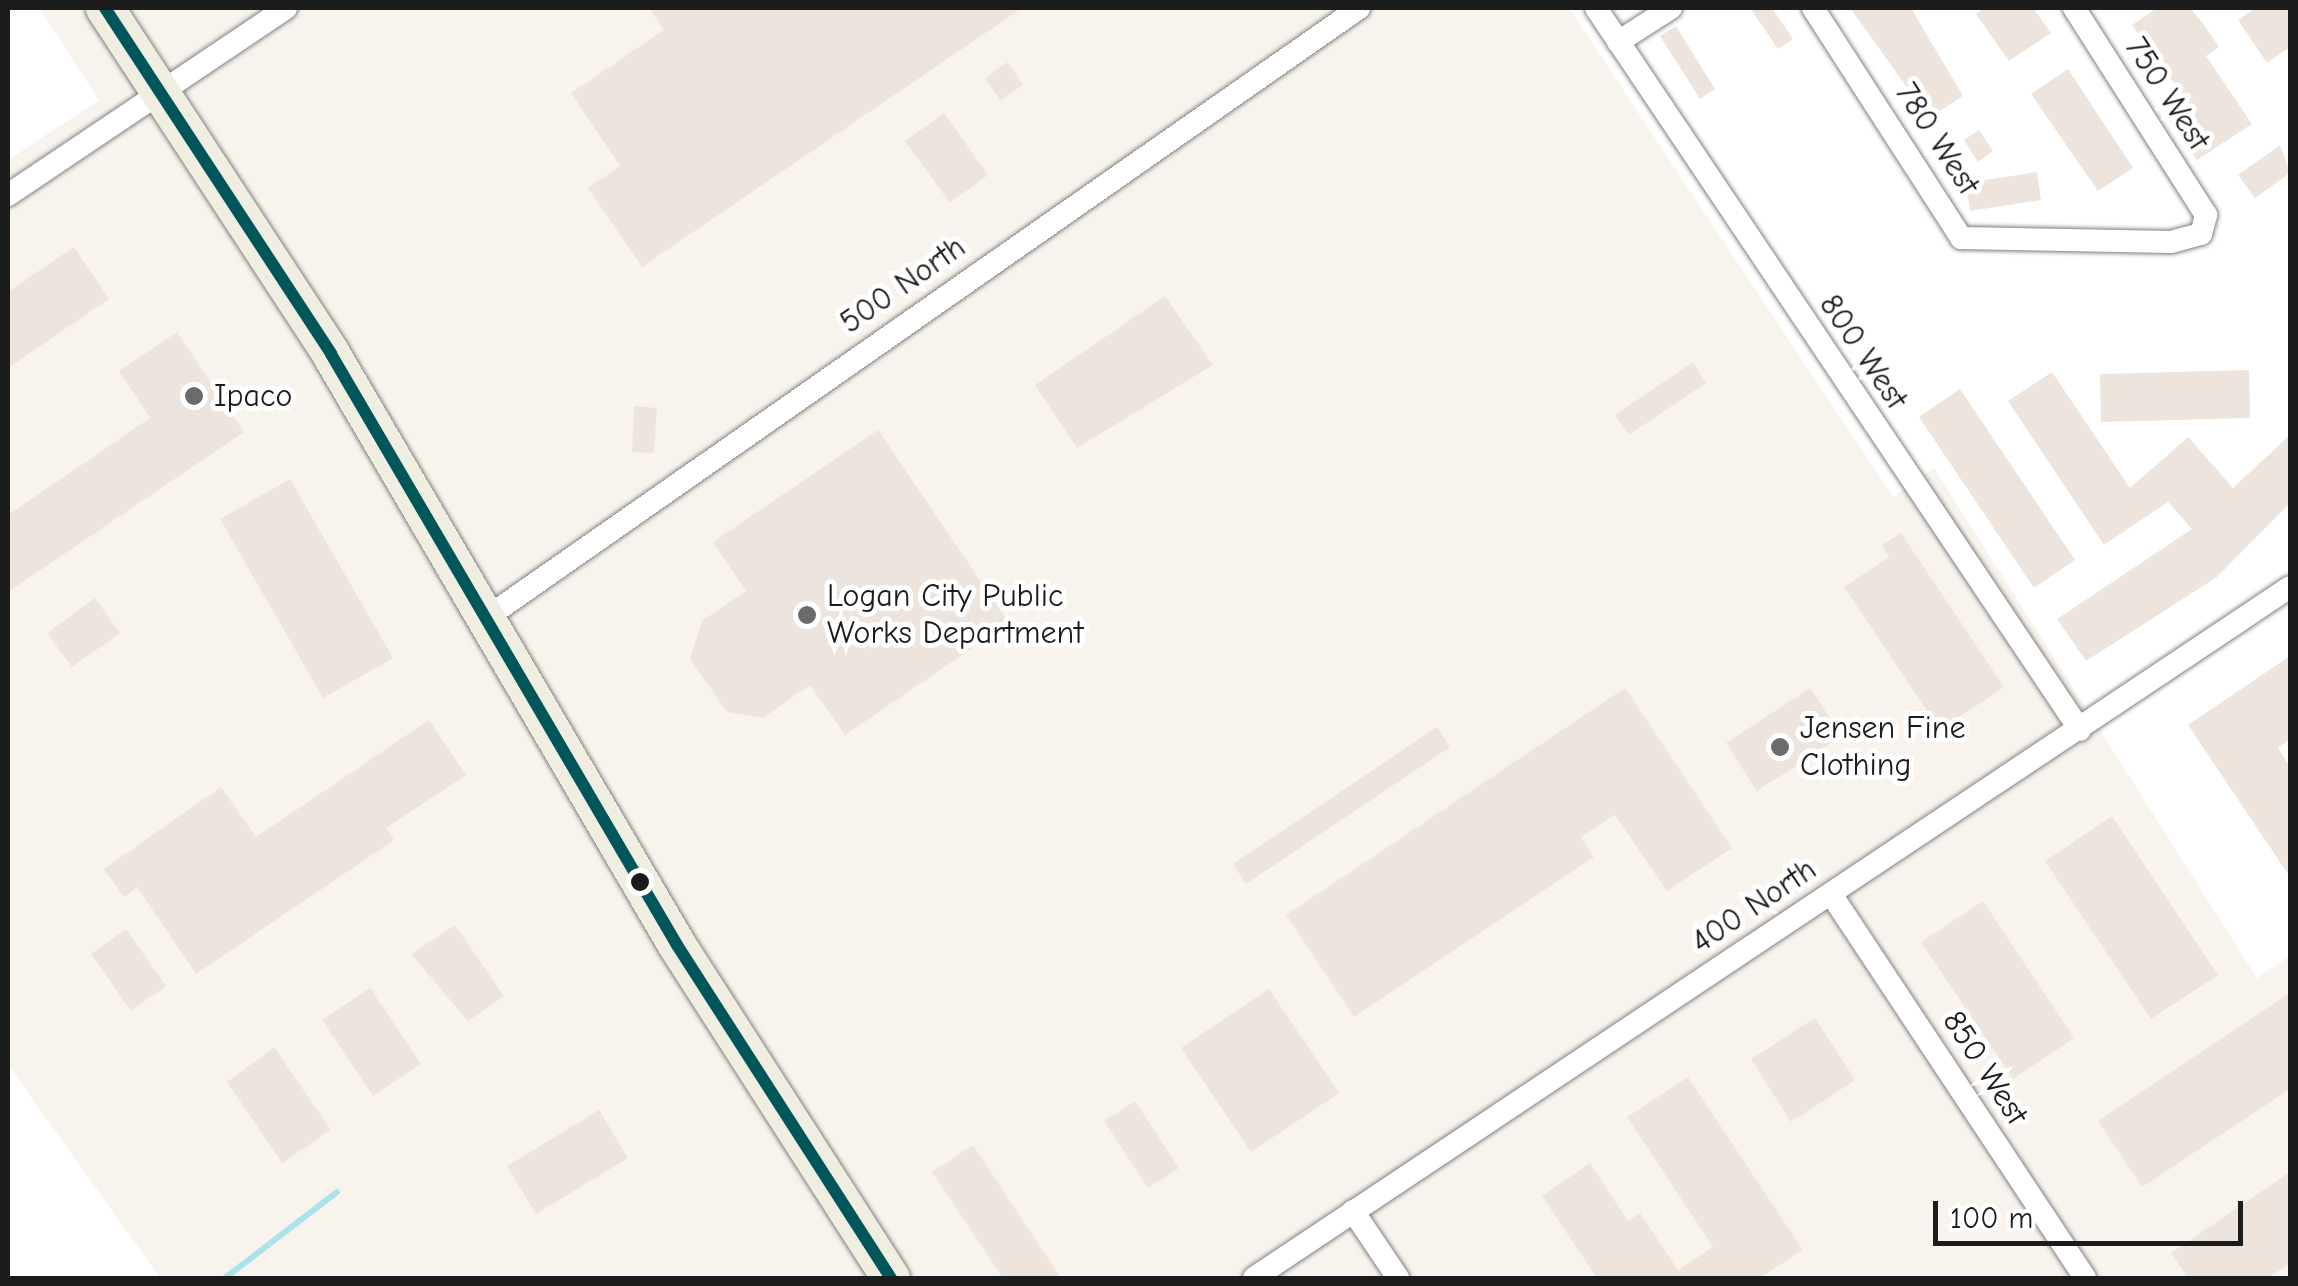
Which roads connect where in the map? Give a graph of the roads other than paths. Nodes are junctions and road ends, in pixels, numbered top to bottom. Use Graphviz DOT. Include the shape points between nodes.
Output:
graph roads {
  1 [pos="106,8"];
  2 [pos="286,8"];
  3 [pos="1360,8"];
  4 [pos="1596,8"];
  5 [pos="1672,8"];
  6 [pos="1814,8"];
  7 [pos="2074,8"];
  8 [pos="1618,42"];
  9 [pos="161,92"];
  10 [pos="8,195"];
  11 [pos="2206,215"];
  12 [pos="2290,587"];
  13 [pos="486,618"];
  14 [pos="2080,730"];
  15 [pos="1831,894"];
  16 [pos="1353,1211"];
  17 [pos="891,1278"];
  18 [pos="1254,1278"];
  19 [pos="1398,1278"];
  20 [pos="2085,1278"];
  1 -- 9 [label="main road"];
  2 -- 9 [label="street"];
  3 -- 13 [label="street, 500 North"];
  4 -- 8 [label="street, 800 West"];
  5 -- 8 [label="street"];
  6 -- 11 [label="street, 780 West" via="1961,238 2171,242 2201,234"];
  7 -- 11 [label="street, 750 West"];
  8 -- 14 [label="street, 800 West"];
  9 -- 10 [label="street"];
  9 -- 13 [label="main road" via="332,354"];
  12 -- 14 [label="street, 400 North"];
  13 -- 17 [label="main road" via="677,945"];
  14 -- 15 [label="street, 400 North"];
  15 -- 16 [label="street, 400 North"];
  15 -- 20 [label="street, 850 West"];
  16 -- 18 [label="street, 400 North"];
  16 -- 19 [label="street"];
}
